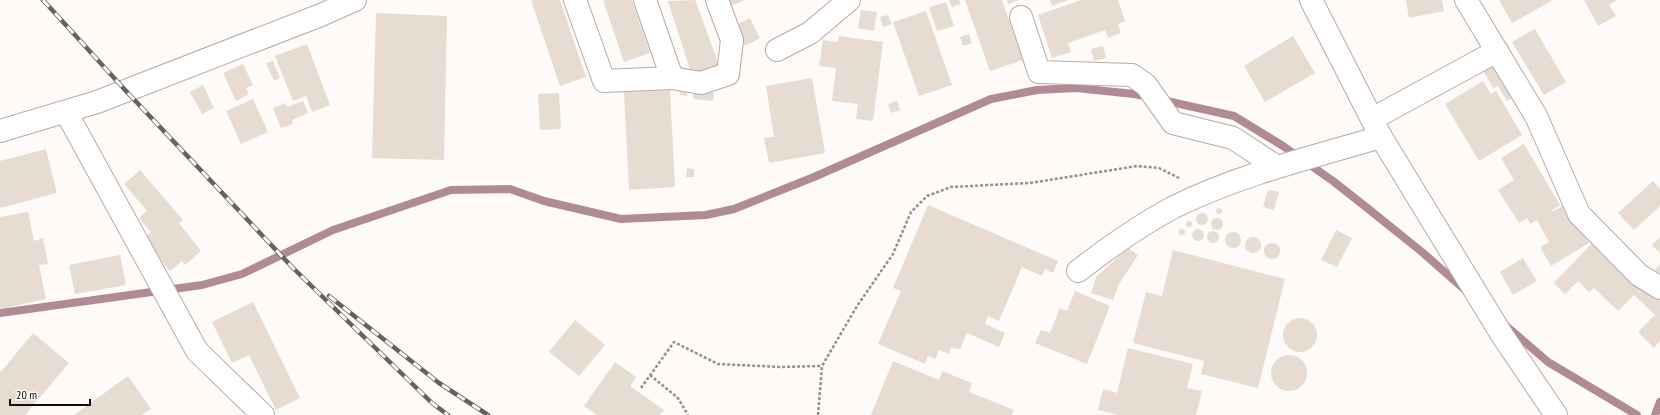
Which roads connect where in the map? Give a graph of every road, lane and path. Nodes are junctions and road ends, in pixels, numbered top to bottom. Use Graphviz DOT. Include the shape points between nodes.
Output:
graph roads {
  1 [pos="355,0"];
  2 [pos="575,0"];
  3 [pos="644,0"];
  4 [pos="717,0"];
  5 [pos="849,0"];
  6 [pos="1311,0"];
  7 [pos="1466,0"];
  8 [pos="1021,17"];
  9 [pos="777,50"];
  10 [pos="1497,51"];
  11 [pos="672,78"];
  12 [pos="66,112"];
  13 [pos="1376,128"];
  14 [pos="0,131"];
  15 [pos="1277,168"];
  16 [pos="1208,192"];
  17 [pos="1078,271"];
  18 [pos="1660,288"];
  19 [pos="822,366"];
  20 [pos="650,375"];
  21 [pos="641,388"];
  22 [pos="263,415"];
  23 [pos="688,415"];
  24 [pos="818,415"];
  25 [pos="1556,415"];
  1 -- 12 [label="street"];
  2 -- 11 [label="street" via="604,81"];
  3 -- 11 [label="street"];
  4 -- 11 [label="street" via="732,40 728,74 701,83"];
  5 -- 9 [label="street" via="810,33"];
  6 -- 13 [label="street"];
  7 -- 10 [label="street"];
  8 -- 15 [label="street" via="1039,72 1132,75 1146,85 1173,123 1233,138"];
  10 -- 13 [label="street"];
  10 -- 18 [label="street" via="1536,116 1579,214 1638,275"];
  12 -- 14 [label="street"];
  12 -- 22 [label="street" via="198,351"];
  13 -- 15 [label="street" via="1326,153"];
  13 -- 25 [label="street" via="1502,335"];
  15 -- 16 [label="street"];
  16 -- 17 [label="street" via="1174,207 1123,237"];
  16 -- 19 [label="path" via="1158,168 1137,166 1030,183 951,187 927,196 911,212 893,254 857,306"];
  19 -- 20 [label="path" via="718,364 674,342"];
  19 -- 24 [label="path"];
  20 -- 21 [label="path"];
  20 -- 23 [label="path" via="678,398"];
}
